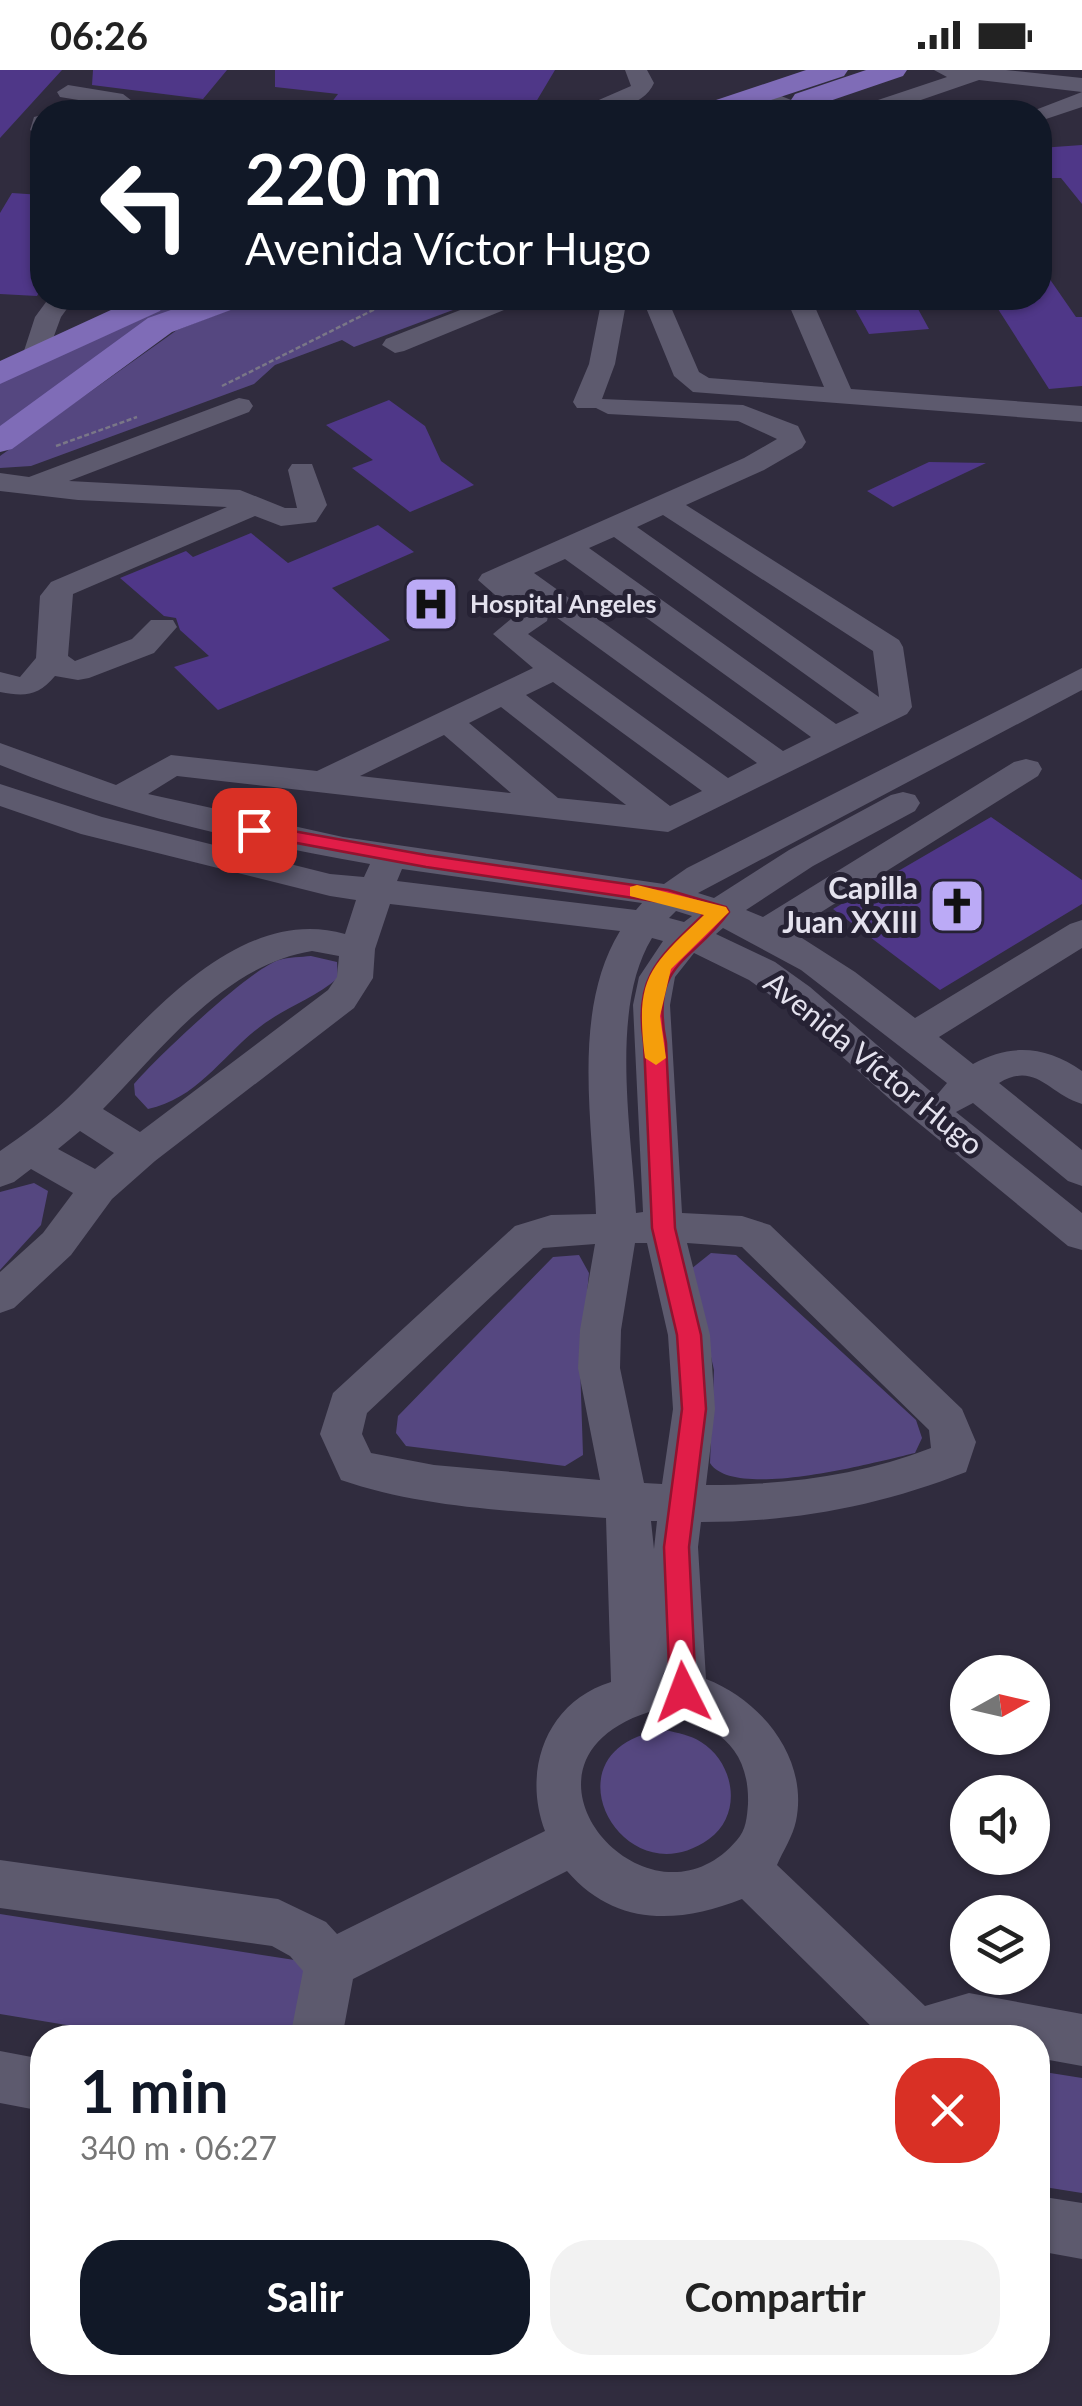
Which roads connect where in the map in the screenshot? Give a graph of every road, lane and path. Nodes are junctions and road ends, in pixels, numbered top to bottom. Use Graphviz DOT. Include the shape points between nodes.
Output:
graph roads {
  1 [pos="87,70"];
  2 [pos="636,70"];
  3 [pos="834,70"];
  4 [pos="890,70"];
  5 [pos="946,70"];
  6 [pos="971,76"];
  7 [pos="1036,81"];
  8 [pos="1082,85"];
  9 [pos="68,92"];
  10 [pos="1082,98"];
  11 [pos="61,100"];
  12 [pos="118,100"];
  13 [pos="619,100"];
  14 [pos="785,100"];
  15 [pos="795,100"];
  16 [pos="900,100"];
  17 [pos="982,100"];
  18 [pos="1052,109"];
  19 [pos="53,310"];
  20 [pos="139,310"];
  21 [pos="201,310"];
  22 [pos="379,310"];
  23 [pos="482,310"];
  24 [pos="612,310"];
  25 [pos="660,310"];
  26 [pos="803,310"];
  27 [pos="395,345"];
  28 [pos="35,357"];
  29 [pos="0,374"];
  30 [pos="841,396"];
  31 [pos="229,397"];
  32 [pos="1082,414"];
  33 [pos="140,416"];
  34 [pos="0,442"];
  35 [pos="56,446"];
  36 [pos="302,470"];
  37 [pos="0,482"];
  38 [pos="34,484"];
  39 [pos="0,499"];
  40 [pos="664,503"];
  41 [pos="255,505"];
  42 [pos="616,525"];
  43 [pos="569,548"];
  44 [pos="513,572"];
  45 [pos="162,627"];
  46 [pos="52,659"];
  47 [pos="555,669"];
  48 [pos="1082,677"];
  49 [pos="16,683"];
  50 [pos="504,694"];
  51 [pos="1082,702"];
  52 [pos="882,714"];
  53 [pos="448,721"];
  54 [pos="834,738"];
  55 [pos="388,750"];
  56 [pos="0,752"];
  57 [pos="953,761"];
  58 [pos="782,764"];
  59 [pos="1026,769"];
  60 [pos="47,774"];
  61 [pos="321,782"];
  62 [pos="726,792"];
  63 [pos="437,795"];
  64 [pos="119,798"];
  65 [pos="9,799"];
  66 [pos="549,808"];
  67 [pos="668,821"];
  68 [pos="776,854"];
  69 [pos="390,855"];
  70 [pos="330,885"];
  71 [pos="375,892"];
  72 [pos="668,897"];
  73 [pos="719,912"];
  74 [pos="643,923"];
  75 [pos="767,932"];
  76 [pos="1082,932"];
  77 [pos="690,936"];
  78 [pos="311,939"];
  79 [pos="357,949"];
  80 [pos="835,974"];
  81 [pos="797,996"];
  82 [pos="916,1034"];
  83 [pos="610,1042"];
  84 [pos="655,1043"];
  85 [pos="962,1073"];
  86 [pos="1082,1090"];
  87 [pos="921,1103"];
  88 [pos="78,1112"];
  89 [pos="141,1151"];
  90 [pos="15,1161"];
  91 [pos="1082,1171"];
  92 [pos="98,1189"];
  93 [pos="664,1228"];
  94 [pos="617,1230"];
  95 [pos="1082,1234"];
  96 [pos="0,1297"];
  97 [pos="626,1502"];
  98 [pos="680,1503"];
  99 [pos="683,1692"];
  100 [pos="635,1693"];
  101 [pos="572,1844"];
  102 [pos="744,1867"];
  103 [pos="0,1884"];
  104 [pos="330,1964"];
  105 [pos="318,2025"];
  106 [pos="910,2025"];
  107 [pos="941,2025"];
  108 [pos="1005,2025"];
  109 [pos="1050,2034"];
  110 [pos="1082,2040"];
  111 [pos="0,2077"];
  112 [pos="30,2083"];
  113 [pos="1050,2226"];
  114 [pos="1082,2231"];
  1 -- 9 [label="street"];
  2 -- 13 [label="street" via="640,90"];
  3 -- 14 [label="main road"];
  4 -- 15 [label="main road"];
  5 -- 6 [label="street"];
  6 -- 7 [label="street"];
  6 -- 16 [label="street"];
  7 -- 8 [label="street"];
  7 -- 17 [label="street"];
  9 -- 11 [label="street"];
  9 -- 12 [label="street"];
  10 -- 18 [label="street"];
  19 -- 28 [label="street"];
  20 -- 28 [label="main road"];
  21 -- 34 [label="main road" via="160,325"];
  22 -- 31 [label="path" via="265,362"];
  23 -- 27 [label="street"];
  24 -- 40 [label="street" via="598,404 756,416 788,432 792,442"];
  25 -- 30 [label="street" via="696,384"];
  26 -- 30 [label="street"];
  28 -- 29 [label="main road"];
  30 -- 32 [label="street"];
  31 -- 38 [label="street"];
  33 -- 35 [label="path"];
  36 -- 41 [label="street" via="313,505 306,516 290,519"];
  37 -- 38 [label="street"];
  38 -- 39 [label="street"];
  38 -- 41 [label="street"];
  40 -- 42 [label="street"];
  40 -- 52 [label="street" via="888,647 896,707"];
  41 -- 46 [label="street" via="62,588 55,596"];
  42 -- 43 [label="street"];
  42 -- 52 [label="street"];
  43 -- 44 [label="street"];
  43 -- 54 [label="street"];
  44 -- 47 [label="street" via="493,580 536,615 508,634"];
  44 -- 58 [label="street"];
  45 -- 46 [label="street" via="144,646 78,671"];
  46 -- 49 [label="street"];
  47 -- 50 [label="street"];
  47 -- 62 [label="street"];
  48 -- 57 [label="street"];
  50 -- 53 [label="street"];
  50 -- 67 [label="street"];
  51 -- 57 [label="street"];
  52 -- 54 [label="street"];
  53 -- 55 [label="street"];
  53 -- 66 [label="street"];
  54 -- 58 [label="street"];
  55 -- 61 [label="street"];
  55 -- 63 [label="street"];
  56 -- 60 [label="street, Avenida Víctor Hugo"];
  57 -- 68 [label="street"];
  58 -- 62 [label="street"];
  59 -- 75 [label="street"];
  60 -- 64 [label="street, Avenida Víctor Hugo"];
  60 -- 65 [label="street"];
  61 -- 63 [label="street"];
  61 -- 64 [label="street" via="171,765"];
  62 -- 67 [label="street"];
  63 -- 66 [label="street"];
  64 -- 69 [label="street, Avenida Víctor Hugo"];
  65 -- 70 [label="street, Avenida Víctor Hugo"];
  66 -- 67 [label="street"];
  68 -- 72 [label="street"];
  68 -- 73 [label="street"];
  69 -- 71 [label="street"];
  69 -- 72 [label="street, Avenida Víctor Hugo"];
  70 -- 71 [label="street, Avenida Víctor Hugo"];
  70 -- 78 [label="street"];
  71 -- 74 [label="street, Avenida Víctor Hugo"];
  71 -- 79 [label="street"];
  72 -- 73 [label="street, Avenida Víctor Hugo"];
  72 -- 74 [label="street"];
  73 -- 75 [label="street, Avenida Víctor Hugo"];
  73 -- 77 [label="street"];
  74 -- 77 [label="street, Avenida Víctor Hugo"];
  74 -- 83 [label="street" via="621,963"];
  75 -- 80 [label="street, Avenida Víctor Hugo"];
  76 -- 82 [label="street"];
  77 -- 81 [label="street, Avenida Víctor Hugo"];
  77 -- 84 [label="street" via="655,984"];
  78 -- 79 [label="street"];
  78 -- 88 [label="street" via="234,967 153,1032"];
  79 -- 89 [label="street" via="355,978 341,999"];
  80 -- 81 [label="street"];
  80 -- 82 [label="street, Avenida Víctor Hugo"];
  81 -- 87 [label="street, Avenida Víctor Hugo"];
  82 -- 85 [label="street, Avenida Víctor Hugo"];
  83 -- 84 [label="street"];
  83 -- 94 [label="street"];
  84 -- 93 [label="street"];
  85 -- 86 [label="street" via="1014,1059 1045,1064"];
  85 -- 87 [label="street"];
  85 -- 91 [label="street, Avenida Víctor Hugo"];
  87 -- 95 [label="street, Avenida Víctor Hugo"];
  88 -- 89 [label="street"];
  88 -- 90 [label="street"];
  89 -- 92 [label="street"];
  90 -- 92 [label="street"];
  92 -- 96 [label="street" via="57,1244"];
  93 -- 94 [label="street"];
  93 -- 98 [label="street" via="689,1335 694,1409"];
  93 -- 98 [label="street" via="756,1236 947,1421 954,1442 951,1458 914,1476 852,1491"];
  94 -- 97 [label="street" via="598,1364"];
  94 -- 97 [label="street" via="551,1230 529,1237 348,1405 341,1434 356,1467 393,1479"];
  97 -- 98 [label="street"];
  97 -- 100 [label="street"];
  98 -- 99 [label="street"];
  99 -- 100 [label="street"];
  99 -- 102 [label="street" via="742,1722 774,1778 775,1810 764,1841"];
  100 -- 101 [label="street" via="579,1726 562,1752 558,1814"];
  101 -- 102 [label="street" via="593,1868 654,1894 702,1890"];
  101 -- 104 [label="street"];
  102 -- 106 [label="street"];
  103 -- 104 [label="street" via="278,1923 308,1939"];
  104 -- 105 [label="street"];
  107 -- 108 [label="street" via="969,2018"];
  109 -- 110 [label="street"];
  111 -- 112 [label="street"];
  113 -- 114 [label="street"];
}
